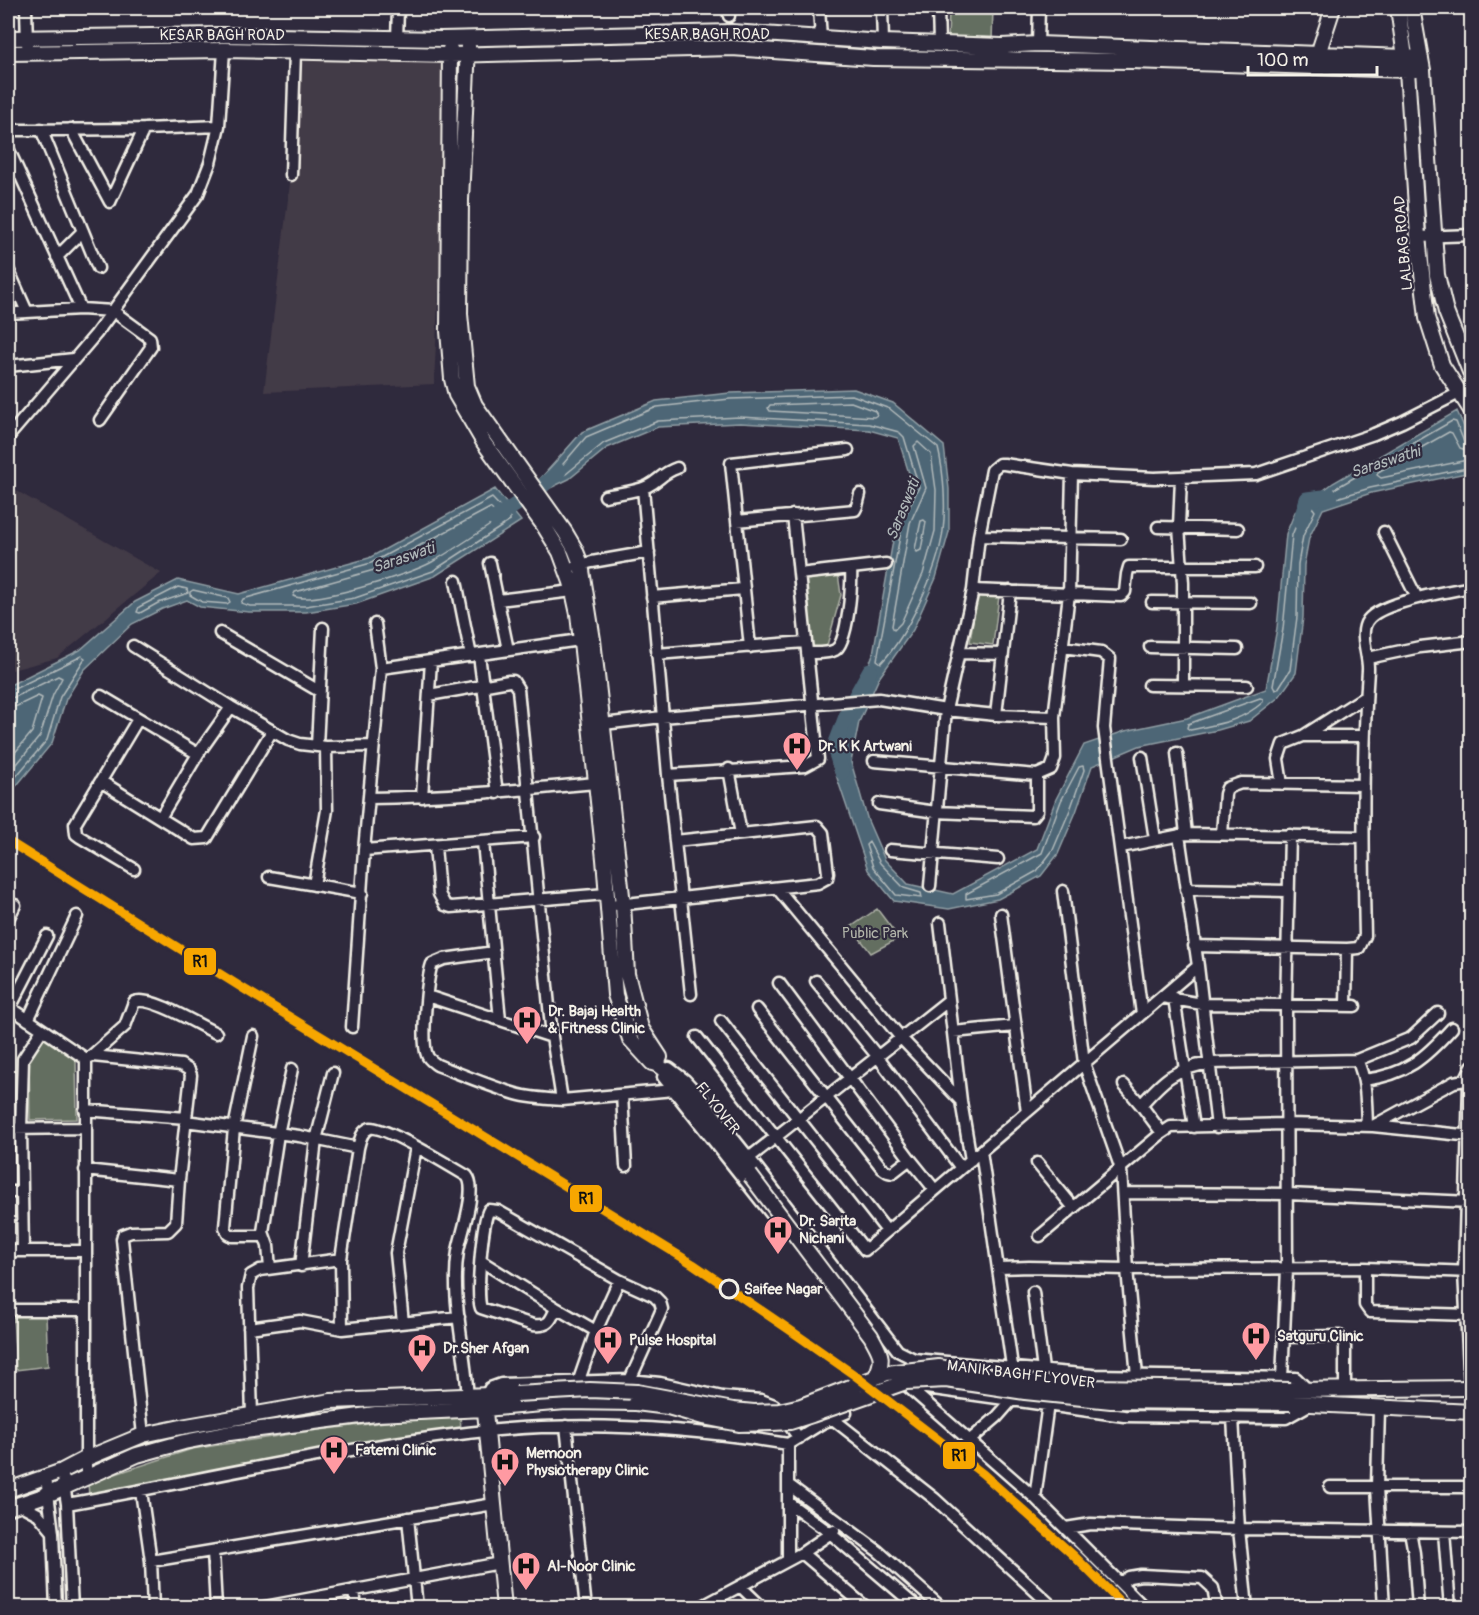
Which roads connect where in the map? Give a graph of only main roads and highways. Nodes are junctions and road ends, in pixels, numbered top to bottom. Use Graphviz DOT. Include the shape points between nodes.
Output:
graph roads {
  1 [pos="1333,8"];
  2 [pos="1398,8"];
  3 [pos="1412,8"];
  4 [pos="8,38"];
  5 [pos="450,38"];
  6 [pos="468,38"];
  7 [pos="8,53"];
  8 [pos="467,54"];
  9 [pos="1132,54"];
  10 [pos="1318,54"];
  11 [pos="450,55"];
  12 [pos="1406,64"];
  13 [pos="1422,64"];
  14 [pos="1472,378"];
  15 [pos="1466,403"];
  16 [pos="519,478"];
  17 [pos="550,522"];
  18 [pos="596,724"];
  19 [pos="658,1063"];
  20 [pos="876,1376"];
  21 [pos="1471,1389"];
  22 [pos="1288,1390"];
  23 [pos="517,1400"];
  24 [pos="468,1403"];
  25 [pos="484,1403"];
  26 [pos="1472,1412"];
  27 [pos="8,1490"];
  28 [pos="14,1506"];
  29 [pos="504,1608"];
  1 -- 10 [label="main road"];
  2 -- 12 [label="main road, LALBAG ROAD"];
  3 -- 13 [label="main road"];
  4 -- 5 [label="main road, KESAR BAGH ROAD"];
  5 -- 6 [label="main road, KESAR BAGH ROAD"];
  5 -- 11 [label="main road"];
  6 -- 8 [label="main road"];
  6 -- 9 [label="main road, KESAR BAGH ROAD" via="731,32 883,42 1038,44"];
  7 -- 11 [label="main road, KESAR BAGH ROAD" via="224,50"];
  8 -- 9 [label="main road, KESAR BAGH ROAD" via="732,48 873,58"];
  8 -- 11 [label="main road, KESAR BAGH ROAD"];
  8 -- 16 [label="main road" via="461,200 460,314 464,368 475,405"];
  9 -- 10 [label="main road, KESAR BAGH ROAD"];
  9 -- 12 [label="main road, KESAR BAGH ROAD"];
  10 -- 12 [label="main road, KESAR BAGH ROAD"];
  11 -- 16 [label="main road" via="448,331 452,379 456,395 484,443"];
  12 -- 13 [label="main road"];
  12 -- 15 [label="main road, LALBAG ROAD" via="1427,318 1442,365"];
  13 -- 14 [label="main road" via="1437,275 1460,353"];
  16 -- 17 [label="main road"];
  17 -- 18 [label="main road" via="573,591"];
  17 -- 18 [label="main road" via="575,549 581,564 593,640"];
  18 -- 19 [label="main road" via="623,904 627,974 641,1028"];
  18 -- 19 [label="main road" via="596,783 612,975 630,1039"];
  19 -- 20 [label="main road, FLYOVER, bridge" via="750,1175 871,1336 882,1355"];
  20 -- 22 [label="main road, MANIK BAGH FLYOVER, bridge" via="939,1368 1025,1382 1093,1387"];
  20 -- 23 [label="main road, MANIK BAGH FLYOVER, bridge" via="779,1411 754,1412 637,1392 590,1390"];
  21 -- 22 [label="main road, MANIK BAGH FLYOVER"];
  22 -- 23 [label="main road, MANIK BAGH FLYOVER, bridge" via="1111,1401 946,1380 906,1382 790,1422 739,1424 636,1403"];
  22 -- 26 [label="main road, MANIK BAGH FLYOVER" via="1311,1404"];
  23 -- 25 [label="main road, MANIK BAGH FLYOVER"];
  24 -- 25 [label="main road, MANIK BAGH FLYOVER"];
  24 -- 27 [label="main road" via="332,1401 143,1435"];
  24 -- 28 [label="main road" via="184,1442 137,1455"];
  25 -- 29 [label="main road"];
}
